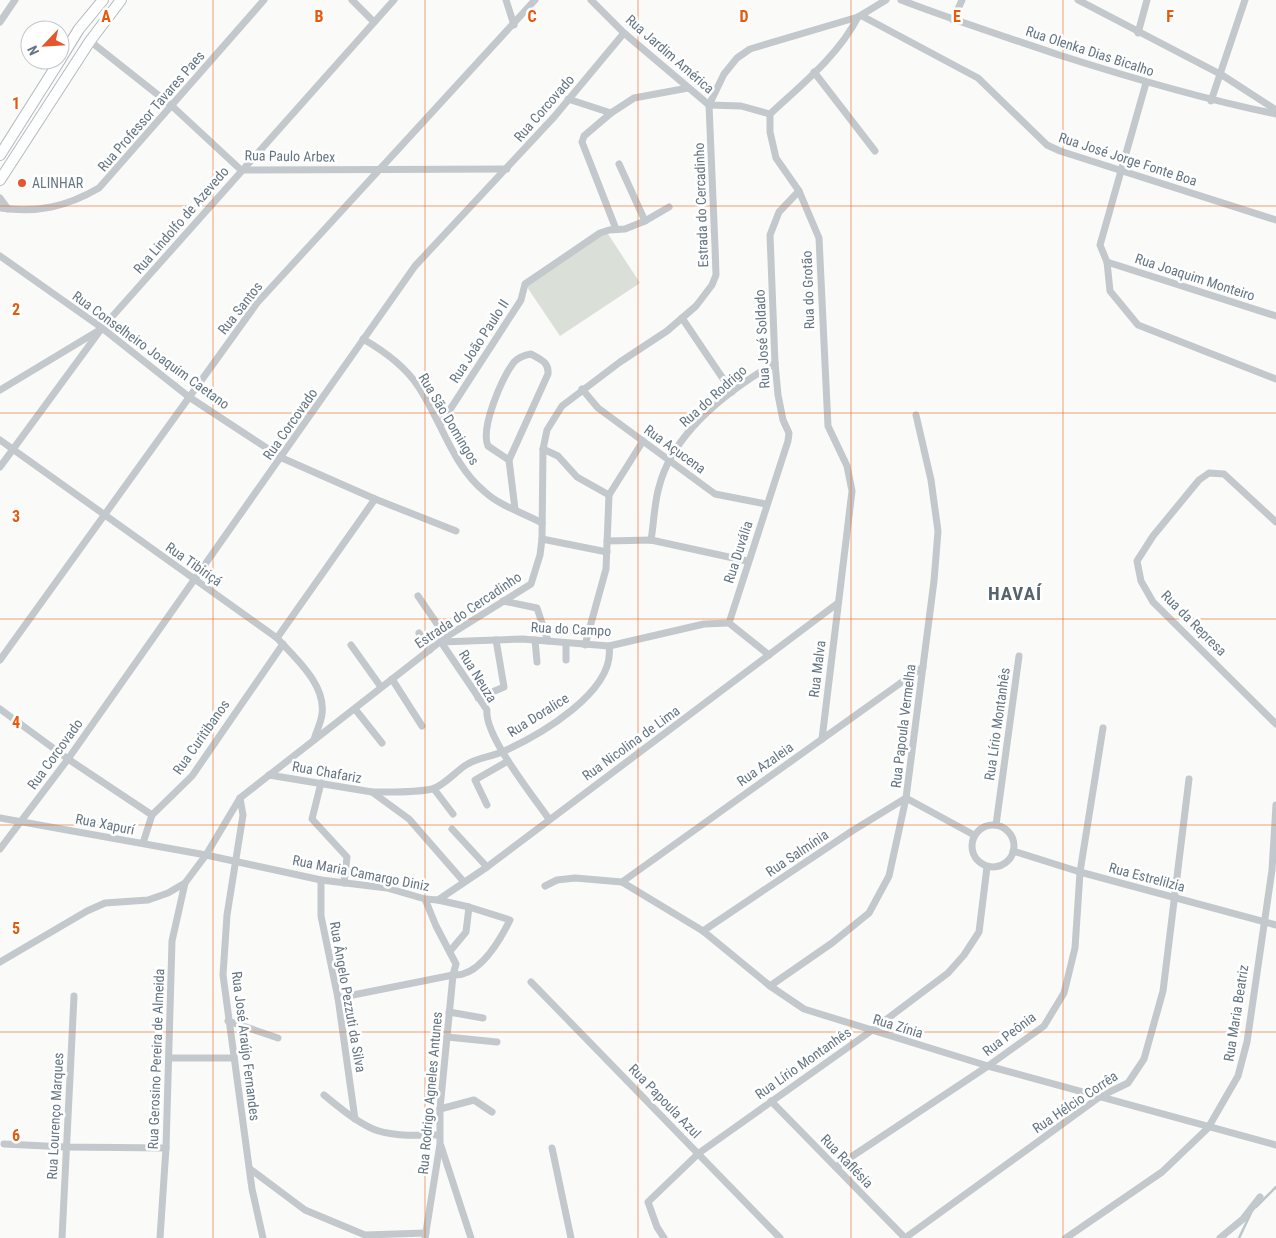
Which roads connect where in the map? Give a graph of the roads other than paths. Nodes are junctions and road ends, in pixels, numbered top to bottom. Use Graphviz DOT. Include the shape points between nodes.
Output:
graph roads {
  1 [pos="15,0"];
  2 [pos="103,0"];
  3 [pos="121,0"];
  4 [pos="264,0"];
  5 [pos="352,0"];
  6 [pos="394,0"];
  7 [pos="506,0"];
  8 [pos="535,0"];
  9 [pos="591,0"];
  10 [pos="886,0"];
  11 [pos="901,0"];
  12 [pos="962,0"];
  13 [pos="1078,0"];
  14 [pos="1147,0"];
  15 [pos="1245,0"];
  16 [pos="860,16"];
  17 [pos="953,20"];
  18 [pos="0,22"];
  19 [pos="374,22"];
  20 [pos="514,25"];
  21 [pos="624,33"];
  22 [pos="1138,33"];
  23 [pos="90,41"];
  24 [pos="70,44"];
  25 [pos="54,70"];
  26 [pos="814,72"];
  27 [pos="1222,76"];
  28 [pos="1146,83"];
  29 [pos="688,88"];
  30 [pos="568,99"];
  31 [pos="1211,101"];
  32 [pos="710,105"];
  33 [pos="172,106"];
  34 [pos="1276,110"];
  35 [pos="611,112"];
  36 [pos="770,114"];
  37 [pos="1276,114"];
  38 [pos="875,151"];
  39 [pos="0,155"];
  40 [pos="619,164"];
  41 [pos="507,169"];
  42 [pos="1120,169"];
  43 [pos="241,170"];
  44 [pos="378,170"];
  45 [pos="0,180"];
  46 [pos="798,191"];
  47 [pos="0,198"];
  48 [pos="669,207"];
  49 [pos="4,208"];
  50 [pos="1276,220"];
  51 [pos="646,221"];
  52 [pos="616,229"];
  53 [pos="0,256"];
  54 [pos="1107,262"];
  55 [pos="1276,316"];
  56 [pos="682,318"];
  57 [pos="102,328"];
  58 [pos="363,339"];
  59 [pos="775,363"];
  60 [pos="1276,379"];
  61 [pos="582,389"];
  62 [pos="0,390"];
  63 [pos="732,392"];
  64 [pos="189,397"];
  65 [pos="916,415"];
  66 [pos="440,425"];
  67 [pos="0,440"];
  68 [pos="788,440"];
  69 [pos="643,441"];
  70 [pos="13,449"];
  71 [pos="543,449"];
  72 [pos="282,458"];
  73 [pos="509,460"];
  74 [pos="670,460"];
  75 [pos="0,467"];
  76 [pos="609,496"];
  77 [pos="376,499"];
  78 [pos="766,504"];
  79 [pos="515,509"];
  80 [pos="105,515"];
  81 [pos="1276,522"];
  82 [pos="542,523"];
  83 [pos="456,530"];
  84 [pos="542,539"];
  85 [pos="651,540"];
  86 [pos="607,542"];
  87 [pos="607,552"];
  88 [pos="747,561"];
  89 [pos="195,580"];
  90 [pos="418,596"];
  91 [pos="503,602"];
  92 [pos="838,603"];
  93 [pos="729,623"];
  94 [pos="419,633"];
  95 [pos="277,638"];
  96 [pos="444,639"];
  97 [pos="496,640"];
  98 [pos="535,640"];
  99 [pos="548,641"];
  100 [pos="283,644"];
  101 [pos="566,644"];
  102 [pos="351,645"];
  103 [pos="585,645"];
  104 [pos="609,646"];
  105 [pos="430,650"];
  106 [pos="769,655"];
  107 [pos="1019,656"];
  108 [pos="0,660"];
  109 [pos="566,660"];
  110 [pos="537,662"];
  111 [pos="923,668"];
  112 [pos="392,679"];
  113 [pos="381,688"];
  114 [pos="478,698"];
  115 [pos="355,708"];
  116 [pos="0,709"];
  117 [pos="1276,724"];
  118 [pos="422,726"];
  119 [pos="1103,728"];
  120 [pos="822,739"];
  121 [pos="314,741"];
  122 [pos="382,743"];
  123 [pos="502,752"];
  124 [pos="68,759"];
  125 [pos="508,761"];
  126 [pos="269,775"];
  127 [pos="1189,779"];
  128 [pos="321,784"];
  129 [pos="434,789"];
  130 [pos="372,792"];
  131 [pos="240,798"];
  132 [pos="906,798"];
  133 [pos="487,805"];
  134 [pos="1276,806"];
  135 [pos="152,814"];
  136 [pos="453,814"];
  137 [pos="0,818"];
  138 [pos="549,819"];
  139 [pos="21,821"];
  140 [pos="996,825"];
  141 [pos="452,829"];
  142 [pos="974,835"];
  143 [pos="143,843"];
  144 [pos="0,849"];
  145 [pos="1013,851"];
  146 [pos="206,855"];
  147 [pos="237,862"];
  148 [pos="987,866"];
  149 [pos="487,867"];
  150 [pos="1080,872"];
  151 [pos="321,880"];
  152 [pos="464,882"];
  153 [pos="622,882"];
  154 [pos="185,883"];
  155 [pos="344,883"];
  156 [pos="544,886"];
  157 [pos="1174,898"];
  158 [pos="425,899"];
  159 [pos="438,900"];
  160 [pos="469,907"];
  161 [pos="1263,922"];
  162 [pos="1276,925"];
  163 [pos="703,931"];
  164 [pos="451,950"];
  165 [pos="0,962"];
  166 [pos="453,975"];
  167 [pos="531,982"];
  168 [pos="770,986"];
  169 [pos="74,996"];
  170 [pos="338,998"];
  171 [pos="449,1012"];
  172 [pos="483,1018"];
  173 [pos="228,1022"];
  174 [pos="871,1031"];
  175 [pos="278,1038"];
  176 [pos="447,1038"];
  177 [pos="497,1042"];
  178 [pos="169,1058"];
  179 [pos="234,1058"];
  180 [pos="988,1066"];
  181 [pos="324,1095"];
  182 [pos="1101,1096"];
  183 [pos="772,1101"];
  184 [pos="440,1109"];
  185 [pos="492,1112"];
  186 [pos="354,1119"];
  187 [pos="1208,1128"];
  188 [pos="439,1135"];
  189 [pos="4,1144"];
  190 [pos="440,1144"];
  191 [pos="1276,1144"];
  192 [pos="66,1147"];
  193 [pos="166,1148"];
  194 [pos="552,1148"];
  195 [pos="699,1153"];
  196 [pos="836,1167"];
  197 [pos="250,1169"];
  198 [pos="1260,1197"];
  199 [pos="426,1236"];
  200 [pos="62,1238"];
  201 [pos="160,1238"];
  202 [pos="263,1238"];
  203 [pos="470,1238"];
  204 [pos="572,1238"];
  205 [pos="664,1238"];
  206 [pos="780,1238"];
  207 [pos="905,1238"];
  208 [pos="1066,1238"];
  209 [pos="1220,1238"];
  1 -- 18 [label="street"];
  2 -- 24 [label="main road"];
  3 -- 23 [label="main road"];
  4 -- 33 [label="street, Rua Professor Tavares Paes"];
  5 -- 19 [label="street"];
  6 -- 19 [label="street, Rua Lindolfo de Azevedo"];
  7 -- 20 [label="street"];
  8 -- 20 [label="street, Rua Santos"];
  9 -- 21 [label="street, Rua Jardim América"];
  10 -- 16 [label="street, Estrada do Cercadinho"];
  11 -- 17 [label="street, Rua Olenka Dias Bicalho"];
  12 -- 17 [label="street"];
  13 -- 22 [label="street"];
  14 -- 22 [label="street"];
  15 -- 27 [label="street"];
  16 -- 26 [label="street"];
  16 -- 32 [label="street, Estrada do Cercadinho" via="750,49 737,58 724,74"];
  16 -- 42 [label="street, Rua José Jorge Fonte Boa" via="978,78 1047,145 1060,152"];
  17 -- 28 [label="street, Rua Olenka Dias Bicalho"];
  19 -- 43 [label="street, Rua Lindolfo de Azevedo"];
  20 -- 44 [label="street, Rua Santos"];
  21 -- 29 [label="street, Rua Jardim América"];
  21 -- 30 [label="street, Rua Corcovado"];
  22 -- 27 [label="street"];
  23 -- 33 [label="street, Rua Paulo Arbex"];
  23 -- 45 [label="main road"];
  25 -- 39 [label="main road"];
  26 -- 36 [label="street"];
  26 -- 38 [label="street"];
  27 -- 31 [label="street"];
  27 -- 34 [label="street"];
  28 -- 31 [label="street, Rua Olenka Dias Bicalho"];
  28 -- 42 [label="street"];
  29 -- 32 [label="street, Rua Jardim América"];
  29 -- 35 [label="street" via="634,98"];
  30 -- 35 [label="street"];
  30 -- 41 [label="street, Rua Corcovado"];
  31 -- 37 [label="street, Rua Olenka Dias Bicalho"];
  32 -- 36 [label="street, Rua Jardim América" via="741,106"];
  32 -- 56 [label="street, Estrada do Cercadinho" via="716,275 696,306"];
  33 -- 43 [label="street, Rua Paulo Arbex"];
  33 -- 49 [label="street, Rua Professor Tavares Paes" via="99,188 65,206"];
  35 -- 52 [label="street" via="584,136 582,142"];
  36 -- 46 [label="street, Rua do Grotão" via="776,158"];
  40 -- 51 [label="street"];
  41 -- 44 [label="street, Rua Paulo Arbex"];
  41 -- 58 [label="street, Rua Corcovado" via="415,266"];
  42 -- 50 [label="street, Rua José Jorge Fonte Boa"];
  42 -- 54 [label="street" via="1100,245"];
  43 -- 44 [label="street, Rua Paulo Arbex"];
  43 -- 57 [label="street, Rua Lindolfo de Azevedo"];
  44 -- 64 [label="street, Rua Santos" via="257,303"];
  46 -- 59 [label="street, Rua José Soldado" via="778,212 770,235"];
  46 -- 92 [label="street, Rua do Grotão" via="819,238 828,426 846,466 852,490"];
  47 -- 49 [label="street, Rua Professor Tavares Paes"];
  48 -- 51 [label="street, Rua João Paulo II"];
  51 -- 52 [label="street, Rua João Paulo II" via="625,230"];
  52 -- 66 [label="street, Rua João Paulo II" via="600,233 525,284 521,300"];
  53 -- 57 [label="street, Rua Conselheiro Joaquim Caetano"];
  54 -- 55 [label="street, Rua Joaquim Monteiro"];
  54 -- 60 [label="street" via="1110,291 1138,325"];
  56 -- 61 [label="street, Estrada do Cercadinho" via="667,332"];
  56 -- 63 [label="street"];
  57 -- 62 [label="street"];
  57 -- 64 [label="street, Rua Conselheiro Joaquim Caetano"];
  57 -- 70 [label="street, Rua Lindolfo de Azevedo"];
  58 -- 66 [label="street, Rua São Domingos" via="388,354 417,384"];
  58 -- 72 [label="street, Rua Corcovado"];
  59 -- 63 [label="street, Rua do Rodrigo"];
  59 -- 68 [label="street, Rua José Soldado"];
  61 -- 69 [label="street, Rua Açucena" via="598,408"];
  61 -- 71 [label="street, Estrada do Cercadinho" via="562,406 548,430"];
  63 -- 74 [label="street, Rua do Rodrigo" via="692,429"];
  64 -- 72 [label="street, Rua Conselheiro Joaquim Caetano"];
  64 -- 80 [label="street, Rua Santos"];
  65 -- 111 [label="street, Rua Papoula Vermelha" via="931,480 938,531"];
  66 -- 79 [label="street, Rua São Domingos" via="473,480 486,493"];
  67 -- 70 [label="street, Rua Tibiriçá"];
  68 -- 78 [label="street, Rua Duvália"];
  69 -- 74 [label="street, Rua Açucena"];
  69 -- 76 [label="street"];
  70 -- 75 [label="street, Rua Lindolfo de Azevedo"];
  70 -- 80 [label="street, Rua Tibiriçá"];
  71 -- 76 [label="street" via="558,456 577,478"];
  71 -- 82 [label="street, Estrada do Cercadinho"];
  72 -- 77 [label="street, Rua Conselheiro Joaquim Caetano"];
  72 -- 89 [label="street, Rua Corcovado"];
  73 -- 73 [label="street" via="488,446 485,430 515,362 532,354 546,363 548,374"];
  73 -- 79 [label="street"];
  74 -- 78 [label="street, Rua Açucena" via="715,494"];
  74 -- 85 [label="street, Rua do Rodrigo" via="658,486"];
  76 -- 86 [label="street"];
  77 -- 83 [label="street, Rua Conselheiro Joaquim Caetano"];
  77 -- 95 [label="street"];
  78 -- 88 [label="street, Rua Duvália"];
  79 -- 82 [label="street, Rua São Domingos"];
  80 -- 89 [label="street, Rua Tibiriçá"];
  80 -- 108 [label="street, Rua Santos"];
  81 -- 117 [label="street, Rua da Represa" via="1224,474 1209,472 1153,536 1137,561 1141,581 1153,602"];
  82 -- 84 [label="street, Estrada do Cercadinho"];
  84 -- 87 [label="street"];
  84 -- 91 [label="street, Estrada do Cercadinho" via="531,584"];
  85 -- 86 [label="street"];
  85 -- 88 [label="street"];
  86 -- 87 [label="street"];
  87 -- 103 [label="street" via="606,569"];
  88 -- 93 [label="street, Rua Duvália"];
  89 -- 95 [label="street, Rua Tibiriçá"];
  89 -- 124 [label="street, Rua Corcovado"];
  90 -- 96 [label="street, Rua Neuza"];
  91 -- 96 [label="street, Estrada do Cercadinho"];
  91 -- 99 [label="street" via="537,608"];
  92 -- 106 [label="street, Rua Nicolina de Lima"];
  92 -- 120 [label="street, Rua Malva"];
  93 -- 104 [label="street, Rua do Campo" via="704,624"];
  93 -- 106 [label="street"];
  94 -- 105 [label="street"];
  95 -- 100 [label="street, Rua Tibiriçá"];
  96 -- 97 [label="street, Rua do Campo"];
  96 -- 105 [label="street, Estrada do Cercadinho"];
  96 -- 114 [label="street, Rua Neuza"];
  97 -- 98 [label="street, Rua do Campo"];
  97 -- 114 [label="street" via="504,687"];
  98 -- 99 [label="street, Rua do Campo"];
  98 -- 110 [label="street"];
  99 -- 101 [label="street, Rua do Campo"];
  100 -- 121 [label="street, Rua Tibiriçá" via="311,675 318,693 322,713"];
  100 -- 135 [label="street, Rua Curitibanos" via="192,776"];
  101 -- 103 [label="street, Rua do Campo"];
  101 -- 109 [label="street"];
  102 -- 113 [label="street"];
  103 -- 104 [label="street, Rua do Campo"];
  104 -- 123 [label="street, Rua Doralice" via="610,661 603,678 583,701 552,724"];
  105 -- 112 [label="street, Estrada do Cercadinho"];
  106 -- 138 [label="street, Rua Nicolina de Lima"];
  107 -- 140 [label="street, Rua Lírio Montanhês"];
  111 -- 120 [label="street, Rua Azaleia"];
  111 -- 132 [label="street, Rua Papoula Vermelha"];
  112 -- 113 [label="street, Estrada do Cercadinho"];
  112 -- 118 [label="street"];
  113 -- 115 [label="street, Estrada do Cercadinho"];
  114 -- 123 [label="street, Rua Neuza" via="487,710 486,718"];
  115 -- 121 [label="street, Estrada do Cercadinho"];
  115 -- 122 [label="street"];
  116 -- 124 [label="street"];
  119 -- 150 [label="street, Rua Peônia"];
  120 -- 153 [label="street, Rua Azaleia"];
  121 -- 126 [label="street, Estrada do Cercadinho"];
  123 -- 125 [label="street, Rua Neuza"];
  123 -- 129 [label="street, Rua Doralice" via="467,764"];
  124 -- 135 [label="street"];
  124 -- 139 [label="street, Rua Corcovado"];
  125 -- 133 [label="street" via="475,780"];
  125 -- 138 [label="street, Rua Neuza"];
  126 -- 128 [label="street, Rua Chafariz"];
  126 -- 131 [label="street, Estrada do Cercadinho"];
  127 -- 157 [label="street, Rua Hélcio Corrêa"];
  128 -- 130 [label="street, Rua Chafariz"];
  128 -- 155 [label="street" via="312,820 347,857"];
  129 -- 130 [label="street"];
  129 -- 136 [label="street"];
  130 -- 152 [label="street, Rua Chafariz" via="409,819"];
  131 -- 146 [label="street, Estrada do Cercadinho"];
  131 -- 147 [label="street, Rua José Araújo Fernandes" via="243,814"];
  132 -- 142 [label="street"];
  132 -- 163 [label="street, Rua Salmínia"];
  132 -- 168 [label="street, Rua Papoula Vermelha" via="889,876 869,913"];
  134 -- 161 [label="street, Rua Maria Beatriz" via="1272,870"];
  135 -- 143 [label="street, Rua Curitibanos"];
  137 -- 139 [label="street, Rua Xapurí"];
  138 -- 149 [label="street, Rua Nicolina de Lima"];
  139 -- 143 [label="street, Rua Xapurí"];
  139 -- 144 [label="street, Rua Corcovado"];
  140 -- 142 [label="street" via="984,826"];
  140 -- 145 [label="street" via="1010,834"];
  141 -- 149 [label="street"];
  142 -- 148 [label="street" via="973,854 976,860"];
  143 -- 146 [label="street, Rua Xapurí"];
  145 -- 148 [label="street" via="1006,862"];
  145 -- 150 [label="street, Rua Estrelilzia"];
  146 -- 147 [label="street, Rua Maria Camargo Diniz"];
  146 -- 154 [label="street, Estrada do Cercadinho"];
  147 -- 151 [label="street, Rua Maria Camargo Diniz"];
  147 -- 173 [label="street, Rua José Araújo Fernandes" via="227,915 224,965"];
  148 -- 174 [label="street, Rua Lírio Montanhês" via="979,932 964,956 948,973"];
  149 -- 152 [label="street, Rua Nicolina de Lima"];
  150 -- 157 [label="street, Rua Estrelilzia"];
  150 -- 180 [label="street, Rua Peônia" via="1075,948 1064,993 1044,1026"];
  151 -- 155 [label="street, Rua Maria Camargo Diniz"];
  151 -- 170 [label="street, Rua Ângelo Pezzuti da Silva" via="321,916"];
  152 -- 159 [label="street, Rua Nicolina de Lima"];
  153 -- 156 [label="street, Rua Zínia" via="575,878 557,880"];
  153 -- 163 [label="street, Rua Zínia"];
  154 -- 165 [label="street, Estrada do Cercadinho" via="148,900 105,903"];
  154 -- 178 [label="street, Rua Gerosino Pereira de Almeida" via="172,941"];
  155 -- 158 [label="street, Rua Maria Camargo Diniz" via="386,888"];
  157 -- 161 [label="street, Rua Estrelilzia"];
  157 -- 182 [label="street, Rua Hélcio Corrêa" via="1163,991 1144,1059 1128,1083"];
  158 -- 159 [label="street, Rua Maria Camargo Diniz"];
  158 -- 164 [label="street, Rua Rodrigo Agneles Antunes"];
  159 -- 160 [label="street, Rua Maria Camargo Diniz"];
  160 -- 164 [label="street" via="466,932"];
  160 -- 166 [label="street, Rua Maria Camargo Diniz" via="510,920 493,950 480,964 461,976"];
  161 -- 162 [label="street, Rua Estrelilzia"];
  161 -- 187 [label="street, Rua Maria Beatriz" via="1247,1042 1238,1076"];
  163 -- 168 [label="street, Rua Zínia"];
  164 -- 166 [label="street, Rua Rodrigo Agneles Antunes" via="456,964"];
  166 -- 170 [label="street"];
  166 -- 171 [label="street, Rua Rodrigo Agneles Antunes"];
  167 -- 195 [label="street, Rua Papoula Azul"];
  168 -- 174 [label="street, Rua Zínia" via="804,1008"];
  169 -- 192 [label="street, Rua Lourenço Marques"];
  170 -- 186 [label="street, Rua Ângelo Pezzuti da Silva"];
  171 -- 172 [label="street"];
  171 -- 176 [label="street, Rua Rodrigo Agneles Antunes"];
  173 -- 175 [label="street"];
  173 -- 179 [label="street, Rua José Araújo Fernandes"];
  174 -- 180 [label="street, Rua Zínia"];
  174 -- 183 [label="street, Rua Lírio Montanhês"];
  176 -- 177 [label="street"];
  176 -- 184 [label="street, Rua Rodrigo Agneles Antunes"];
  178 -- 179 [label="street"];
  178 -- 193 [label="street, Rua Gerosino Pereira de Almeida"];
  179 -- 197 [label="street, Rua José Araújo Fernandes"];
  180 -- 182 [label="street, Rua Zínia"];
  180 -- 196 [label="street, Rua Peônia"];
  181 -- 186 [label="street"];
  182 -- 187 [label="street, Rua Zínia"];
  182 -- 207 [label="street, Rua Hélcio Corrêa"];
  183 -- 195 [label="street, Rua Lírio Montanhês"];
  183 -- 196 [label="street, Rua Raflésia"];
  184 -- 185 [label="street" via="474,1100"];
  184 -- 188 [label="street, Rua Rodrigo Agneles Antunes"];
  186 -- 188 [label="street" via="374,1130 406,1135"];
  187 -- 191 [label="street, Rua Zínia"];
  187 -- 208 [label="street, Rua Maria Beatriz" via="1162,1172"];
  188 -- 190 [label="street, Rua Rodrigo Agneles Antunes"];
  189 -- 192 [label="street"];
  190 -- 199 [label="street, Rua Rodrigo Agneles Antunes"];
  190 -- 203 [label="street"];
  192 -- 193 [label="street"];
  192 -- 200 [label="street, Rua Lourenço Marques"];
  193 -- 201 [label="street, Rua Gerosino Pereira de Almeida"];
  194 -- 204 [label="street"];
  195 -- 205 [label="street, Rua Lírio Montanhês" via="648,1202"];
  195 -- 206 [label="street, Rua Papoula Azul"];
  196 -- 207 [label="street, Rua Raflésia"];
  197 -- 199 [label="street" via="305,1210 356,1232"];
  197 -- 202 [label="street, Rua José Araújo Fernandes"];
  198 -- 209 [label="street" via="1243,1219"];
}
